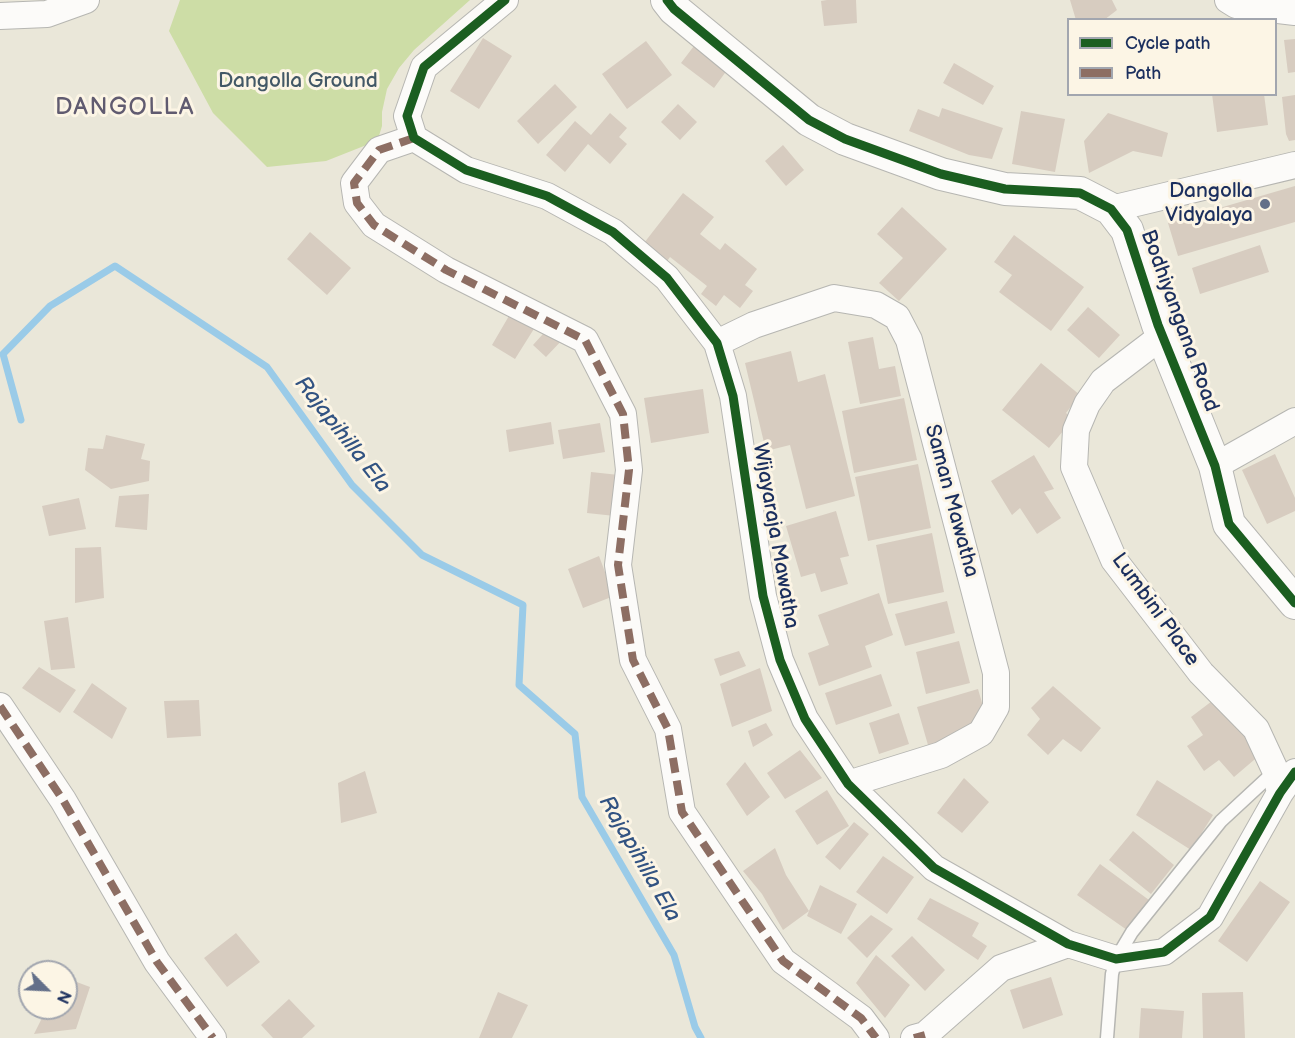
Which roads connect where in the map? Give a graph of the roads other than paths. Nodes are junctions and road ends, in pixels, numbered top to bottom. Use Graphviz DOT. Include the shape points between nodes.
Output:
graph roads {
  1 [pos="86,0"];
  2 [pos="505,0"];
  3 [pos="667,0"];
  4 [pos="1228,0"];
  5 [pos="1295,12"];
  6 [pos="0,16"];
  7 [pos="414,138"];
  8 [pos="1295,165"];
  9 [pos="1111,209"];
  10 [pos="1162,336"];
  11 [pos="717,343"];
  12 [pos="1295,421"];
  13 [pos="1215,466"];
  14 [pos="1295,603"];
  15 [pos="0,706"];
  16 [pos="1284,779"];
  17 [pos="848,784"];
  18 [pos="1068,944"];
  19 [pos="1116,958"];
  20 [pos="922,1037"];
  21 [pos="213,1038"];
  22 [pos="876,1038"];
  23 [pos="1107,1038"];
  1 -- 6 [label="street" via="47,14"];
  2 -- 7 [label="street" via="424,67 407,116"];
  3 -- 9 [label="street, Bodhiyangana Road" via="809,120 845,139 941,174 1005,189 1080,193"];
  4 -- 5 [label="street" via="1236,5"];
  7 -- 11 [label="street, Wijayaraja Mawatha" via="466,170 547,196 613,232 667,278"];
  7 -- 22 [label="street" via="379,150 354,183 357,202 374,225 446,270 585,340 622,414 629,470 618,565 633,660 668,729 682,812 783,961 861,1018"];
  8 -- 9 [label="street"];
  9 -- 10 [label="street, Bodhiyangana Road" via="1127,230"];
  10 -- 13 [label="street, Bodhiyangana Road"];
  10 -- 16 [label="street, Lumbini Place" via="1102,381 1076,430 1074,467 1114,560 1201,673 1256,729"];
  11 -- 17 [label="street, Wijayaraja Mawatha" via="733,396 763,596 780,660 805,719"];
  11 -- 17 [label="street, Saman Mawatha" via="754,325 834,298 876,305 897,317 909,340 996,673 996,707 981,733 941,755"];
  12 -- 13 [label="street"];
  13 -- 14 [label="street, Bodhiyangana Road" via="1229,524"];
  15 -- 21 [label="street" via="63,800 157,962"];
  16 -- 19 [label="lane" via="1221,821 1132,932"];
  16 -- 19 [label="street, Wijayaraja Mawatha" via="1210,917 1164,952"];
  17 -- 18 [label="street, Wijayaraja Mawatha" via="934,867"];
  18 -- 19 [label="street, Wijayaraja Mawatha"];
  18 -- 20 [label="street" via="1001,968"];
  19 -- 23 [label="lane" via="1110,983"];
}
